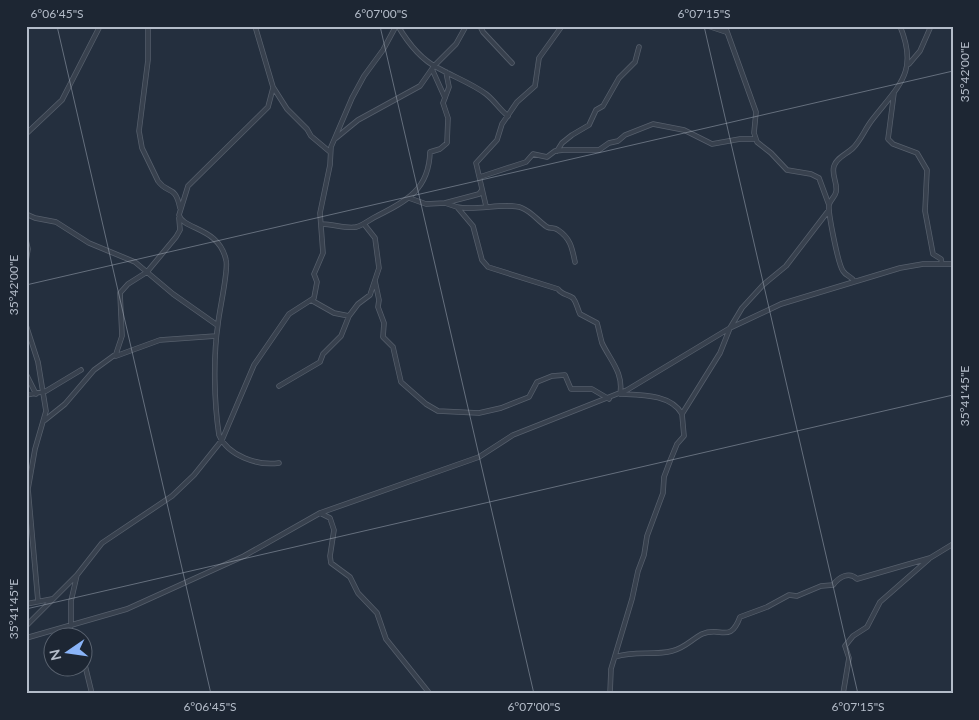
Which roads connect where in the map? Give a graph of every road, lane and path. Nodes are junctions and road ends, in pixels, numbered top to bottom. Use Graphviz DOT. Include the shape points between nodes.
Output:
graph roads {
  1 [pos="100,26"];
  2 [pos="148,26"];
  3 [pos="256,26"];
  4 [pos="397,26"];
  5 [pos="466,26"];
  6 [pos="480,26"];
  7 [pos="562,26"];
  8 [pos="708,26"];
  9 [pos="724,26"];
  10 [pos="900,26"];
  11 [pos="931,26"];
  12 [pos="726,32"];
  13 [pos="639,47"];
  14 [pos="512,63"];
  15 [pos="908,64"];
  16 [pos="433,68"];
  17 [pos="446,72"];
  18 [pos="274,88"];
  19 [pos="894,91"];
  20 [pos="444,98"];
  21 [pos="508,116"];
  22 [pos="26,134"];
  23 [pos="336,138"];
  24 [pos="755,139"];
  25 [pos="557,151"];
  26 [pos="330,152"];
  27 [pos="480,177"];
  28 [pos="482,190"];
  29 [pos="409,198"];
  30 [pos="445,203"];
  31 [pos="486,206"];
  32 [pos="457,207"];
  33 [pos="829,208"];
  34 [pos="180,209"];
  35 [pos="26,214"];
  36 [pos="179,218"];
  37 [pos="322,224"];
  38 [pos="364,224"];
  39 [pos="26,240"];
  40 [pos="26,261"];
  41 [pos="574,262"];
  42 [pos="942,264"];
  43 [pos="953,264"];
  44 [pos="148,272"];
  45 [pos="375,280"];
  46 [pos="854,281"];
  47 [pos="311,300"];
  48 [pos="349,316"];
  49 [pos="26,325"];
  50 [pos="217,326"];
  51 [pos="730,328"];
  52 [pos="216,336"];
  53 [pos="114,356"];
  54 [pos="81,370"];
  55 [pos="26,374"];
  56 [pos="279,386"];
  57 [pos="43,392"];
  58 [pos="36,394"];
  59 [pos="620,394"];
  60 [pos="26,395"];
  61 [pos="609,399"];
  62 [pos="682,414"];
  63 [pos="44,421"];
  64 [pos="222,440"];
  65 [pos="279,463"];
  66 [pos="29,467"];
  67 [pos="27,489"];
  68 [pos="320,513"];
  69 [pos="953,544"];
  70 [pos="930,558"];
  71 [pos="77,575"];
  72 [pos="52,599"];
  73 [pos="38,601"];
  74 [pos="26,604"];
  75 [pos="26,626"];
  76 [pos="72,626"];
  77 [pos="65,628"];
  78 [pos="42,634"];
  79 [pos="26,638"];
  80 [pos="615,656"];
  81 [pos="88,678"];
  82 [pos="92,694"];
  83 [pos="430,694"];
  84 [pos="610,694"];
  85 [pos="843,694"];
  1 -- 22 [label="street" via="62,100"];
  2 -- 34 [label="street" via="148,60 139,135 158,181 162,187 176,194"];
  3 -- 18 [label="street"];
  4 -- 16 [label="street" via="406,41"];
  4 -- 23 [label="street" via="352,98"];
  5 -- 16 [label="street" via="456,44"];
  6 -- 14 [label="street"];
  7 -- 21 [label="street" via="539,58 534,86"];
  8 -- 12 [label="street"];
  9 -- 12 [label="street"];
  10 -- 15 [label="street" via="908,50"];
  11 -- 15 [label="street" via="920,52"];
  12 -- 24 [label="street" via="756,112"];
  13 -- 25 [label="street" via="635,62 619,78 589,125 572,135"];
  15 -- 19 [label="street"];
  16 -- 17 [label="street"];
  16 -- 20 [label="street"];
  16 -- 23 [label="street" via="416,89 358,120"];
  17 -- 20 [label="street" via="449,87"];
  17 -- 21 [label="street" via="485,93"];
  18 -- 26 [label="street" via="287,109"];
  18 -- 34 [label="street" via="268,107 190,184"];
  19 -- 33 [label="street" via="854,148 835,163 833,171 837,191"];
  19 -- 42 [label="street" via="888,139 917,153 927,170 926,217 933,254 941,259"];
  20 -- 29 [label="street" via="443,106 448,118 446,143 430,152 424,180"];
  21 -- 27 [label="street" via="497,140 476,163"];
  23 -- 26 [label="street"];
  24 -- 25 [label="street" via="740,138 712,144 684,130 654,124 608,143 597,151"];
  24 -- 33 [label="street" via="787,170 819,178"];
  25 -- 27 [label="street" via="548,157 533,154 526,162"];
  26 -- 37 [label="street" via="320,213"];
  27 -- 28 [label="street"];
  28 -- 30 [label="street" via="479,194"];
  28 -- 31 [label="street"];
  29 -- 30 [label="street" via="426,204"];
  29 -- 38 [label="street"];
  30 -- 32 [label="street"];
  31 -- 32 [label="street" via="475,209"];
  31 -- 41 [label="street" via="520,207 549,228 556,228 572,244"];
  32 -- 59 [label="street" via="473,226 482,260 488,267 558,289 573,299 580,314 597,323 603,343 615,362"];
  33 -- 46 [label="street" via="842,270"];
  33 -- 51 [label="street" via="786,266 746,302"];
  34 -- 36 [label="street"];
  35 -- 44 [label="street" via="56,222 89,243 131,260"];
  36 -- 44 [label="street" via="178,234"];
  36 -- 50 [label="street" via="212,236 224,253 227,268"];
  37 -- 38 [label="street" via="351,227"];
  37 -- 47 [label="street" via="323,252 315,271 317,282"];
  38 -- 45 [label="street" via="376,242 379,268"];
  39 -- 40 [label="street"];
  42 -- 43 [label="street"];
  42 -- 46 [label="street" via="900,268"];
  44 -- 50 [label="street"];
  44 -- 53 [label="street" via="120,293 122,336"];
  45 -- 48 [label="street" via="370,295"];
  45 -- 61 [label="street" via="378,307 384,323 383,337 393,347 401,382 438,411 479,413 509,406 529,397 537,382 558,375 564,376 571,389 592,390"];
  46 -- 51 [label="street" via="790,300"];
  47 -- 48 [label="street" via="334,313"];
  47 -- 64 [label="street" via="289,314 251,369"];
  48 -- 56 [label="street" via="341,336 323,354 320,362"];
  49 -- 57 [label="street" via="38,362"];
  50 -- 52 [label="street"];
  51 -- 59 [label="street"];
  51 -- 62 [label="street" via="720,353"];
  52 -- 53 [label="street" via="160,340"];
  52 -- 64 [label="street" via="218,428"];
  53 -- 63 [label="street" via="94,370 65,404"];
  54 -- 57 [label="street"];
  55 -- 58 [label="street"];
  57 -- 58 [label="street"];
  57 -- 63 [label="street"];
  58 -- 60 [label="street"];
  59 -- 61 [label="street"];
  59 -- 62 [label="street" via="668,401"];
  61 -- 68 [label="street" via="513,435 474,459"];
  62 -- 80 [label="street" via="684,436 677,444 666,472"];
  63 -- 66 [label="street"];
  64 -- 65 [label="street" via="232,450 257,463"];
  64 -- 71 [label="street" via="185,485 102,543"];
  66 -- 67 [label="street"];
  67 -- 73 [label="street"];
  68 -- 76 [label="street" via="244,556 171,590 127,609"];
  68 -- 83 [label="street" via="330,518 333,526 331,563 350,577 358,593 377,612 394,651"];
  69 -- 70 [label="street"];
  70 -- 80 [label="street" via="867,578 857,580 853,575 847,575 833,585 821,586 797,596 790,595 740,617 730,632 702,635 671,652 656,654 643,651"];
  70 -- 85 [label="street" via="880,602 867,627 844,646 849,658"];
  71 -- 72 [label="street"];
  71 -- 76 [label="street" via="71,601"];
  72 -- 73 [label="street"];
  72 -- 75 [label="street"];
  73 -- 74 [label="street"];
  76 -- 77 [label="street"];
  78 -- 79 [label="street"];
  80 -- 84 [label="street"];
  81 -- 82 [label="street"];
}
